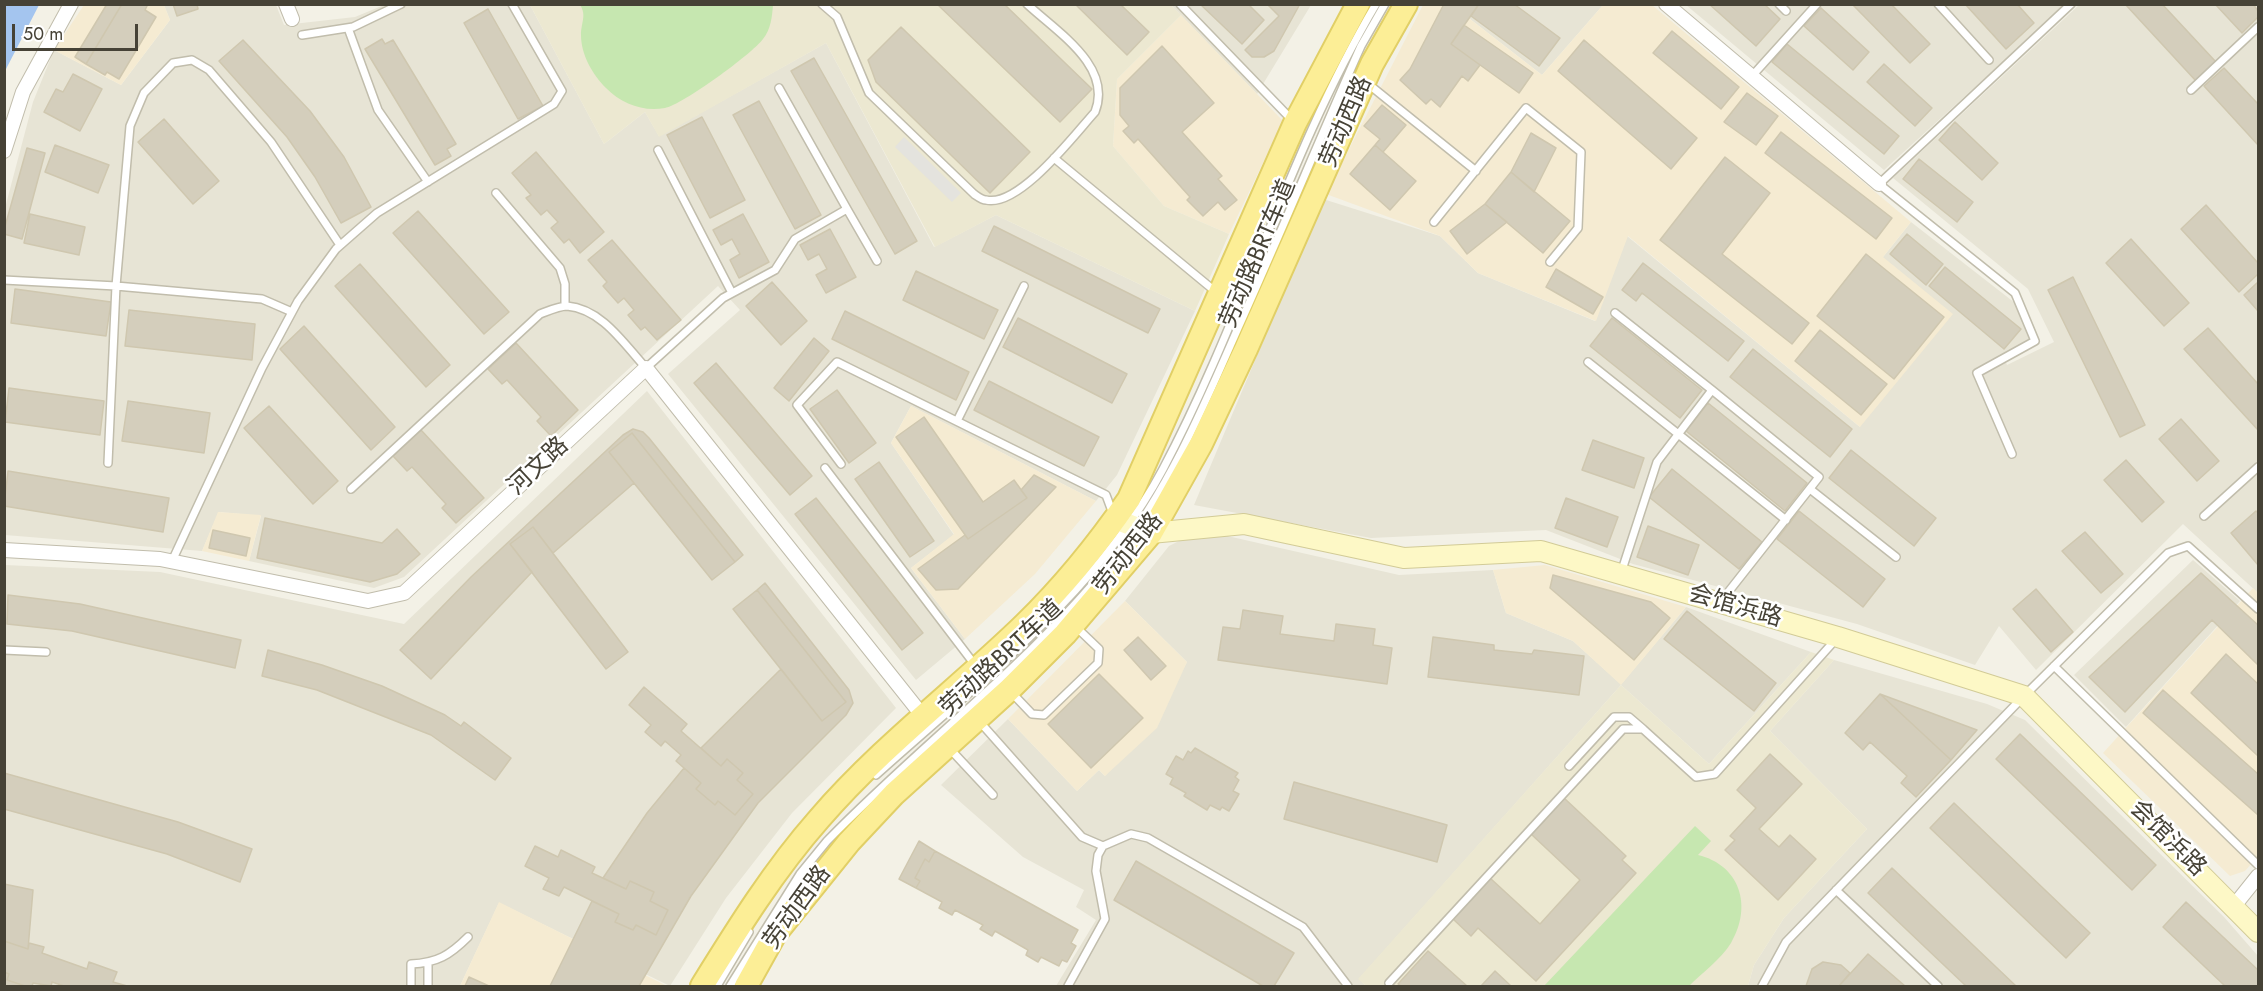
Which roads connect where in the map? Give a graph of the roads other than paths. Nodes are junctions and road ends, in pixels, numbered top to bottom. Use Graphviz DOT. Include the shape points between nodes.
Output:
graph roads {
  1 [pos="71,4"];
  2 [pos="286,4"];
  3 [pos="401,4"];
  4 [pos="512,4"];
  5 [pos="822,4"];
  6 [pos="1027,4"];
  7 [pos="1180,4"];
  8 [pos="1358,4"];
  9 [pos="1376,4"];
  10 [pos="1385,4"];
  11 [pos="1406,4"];
  12 [pos="1666,4"];
  13 [pos="1779,4"];
  14 [pos="1816,4"];
  15 [pos="1938,4"];
  16 [pos="2071,4"];
  17 [pos="1786,11"];
  18 [pos="292,19"];
  19 [pos="2259,27"];
  20 [pos="348,28"];
  21 [pos="302,35"];
  22 [pos="1989,60"];
  23 [pos="1752,76"];
  24 [pos="1365,81"];
  25 [pos="779,88"];
  26 [pos="2191,90"];
  27 [pos="1295,123"];
  28 [pos="658,150"];
  29 [pos="4,151"];
  30 [pos="1054,158"];
  31 [pos="1476,171"];
  32 [pos="428,182"];
  33 [pos="1879,184"];
  34 [pos="496,193"];
  35 [pos="848,209"];
  36 [pos="1434,222"];
  37 [pos="340,245"];
  38 [pos="877,261"];
  39 [pos="1550,262"];
  40 [pos="4,280"];
  41 [pos="116,286"];
  42 [pos="1024,286"];
  43 [pos="732,293"];
  44 [pos="1220,295"];
  45 [pos="565,306"];
  46 [pos="292,312"];
  47 [pos="1616,313"];
  48 [pos="1588,362"];
  49 [pos="646,368"];
  50 [pos="1712,390"];
  51 [pos="957,421"];
  52 [pos="1679,434"];
  53 [pos="2012,454"];
  54 [pos="108,463"];
  55 [pos="841,464"];
  56 [pos="2259,467"];
  57 [pos="825,468"];
  58 [pos="351,489"];
  59 [pos="1810,489"];
  60 [pos="2204,516"];
  61 [pos="1786,520"];
  62 [pos="1132,526"];
  63 [pos="4,550"];
  64 [pos="1896,557"];
  65 [pos="172,561"];
  66 [pos="1621,574"];
  67 [pos="1721,602"];
  68 [pos="2259,609"];
  69 [pos="1073,625"];
  70 [pos="1839,637"];
  71 [pos="4,650"];
  72 [pos="46,652"];
  73 [pos="2054,666"];
  74 [pos="976,667"];
  75 [pos="1009,690"];
  76 [pos="2024,696"];
  77 [pos="922,715"];
  78 [pos="978,719"];
  79 [pos="1643,729"];
  80 [pos="948,747"];
  81 [pos="1569,766"];
  82 [pos="866,783"];
  83 [pos="993,795"];
  84 [pos="1103,846"];
  85 [pos="2259,865"];
  86 [pos="2259,876"];
  87 [pos="1836,890"];
  88 [pos="774,892"];
  89 [pos="767,901"];
  90 [pos="2234,906"];
  91 [pos="756,920"];
  92 [pos="2259,932"];
  93 [pos="468,937"];
  94 [pos="428,963"];
  95 [pos="1389,983"];
  96 [pos="411,987"];
  97 [pos="428,987"];
  98 [pos="702,987"];
  99 [pos="717,987"];
  100 [pos="730,987"];
  101 [pos="746,987"];
  102 [pos="1068,987"];
  103 [pos="1348,987"];
  104 [pos="1762,987"];
  105 [pos="1938,987"];
  1 -- 29 [label="street" via="23,92"];
  2 -- 18 [label="street"];
  3 -- 20 [label="lane"];
  4 -- 32 [label="lane" via="562,91 554,104"];
  5 -- 30 [label="lane" via="837,17 870,93 974,194 987,201 999,199 1034,181"];
  6 -- 30 [label="lane" via="1080,54 1098,80 1100,99 1095,112"];
  7 -- 27 [label="lane"];
  8 -- 27 [label="main road, 劳动西路"];
  9 -- 62 [label="lane, 劳动路BRT车道" via="1342,61 1234,316 1163,470"];
  10 -- 62 [label="lane" via="1361,46 1196,424 1162,489"];
  11 -- 24 [label="main road, 劳动西路"];
  12 -- 23 [label="street"];
  13 -- 17 [label="lane"];
  14 -- 23 [label="lane"];
  15 -- 22 [label="lane"];
  16 -- 33 [label="lane"];
  19 -- 26 [label="lane"];
  20 -- 21 [label="lane"];
  20 -- 32 [label="lane" via="378,110"];
  23 -- 33 [label="street"];
  24 -- 31 [label="lane"];
  24 -- 62 [label="main road, 劳动西路" via="1211,423"];
  25 -- 35 [label="lane"];
  27 -- 44 [label="main road, 劳动西路"];
  28 -- 43 [label="lane"];
  30 -- 44 [label="lane"];
  31 -- 36 [label="lane"];
  31 -- 39 [label="lane" via="1526,108 1581,152 1578,228"];
  32 -- 37 [label="lane" via="377,213"];
  33 -- 53 [label="lane" via="2015,293 2035,341 1977,373"];
  34 -- 45 [label="lane" via="560,268"];
  35 -- 38 [label="lane"];
  35 -- 43 [label="lane" via="795,239 775,270"];
  37 -- 41 [label="lane" via="271,142 209,70 192,60 173,63 144,93 130,126"];
  37 -- 46 [label="lane"];
  40 -- 41 [label="lane"];
  41 -- 46 [label="lane" via="262,299"];
  41 -- 54 [label="lane"];
  42 -- 51 [label="lane"];
  43 -- 49 [label="lane"];
  44 -- 62 [label="main road, 劳动西路" via="1142,475"];
  45 -- 49 [label="lane" via="587,311 605,324"];
  45 -- 58 [label="lane" via="540,314"];
  46 -- 65 [label="lane"];
  47 -- 50 [label="lane"];
  48 -- 52 [label="lane"];
  49 -- 65 [label="street, 河文路" via="404,593 368,600"];
  49 -- 77 [label="street"];
  50 -- 52 [label="lane"];
  50 -- 59 [label="lane" via="1819,477"];
  51 -- 55 [label="lane" via="837,362 797,405"];
  51 -- 62 [label="lane" via="1106,495"];
  52 -- 61 [label="lane"];
  52 -- 66 [label="lane" via="1657,462"];
  56 -- 60 [label="lane"];
  57 -- 74 [label="lane"];
  59 -- 61 [label="lane"];
  59 -- 64 [label="lane"];
  61 -- 67 [label="lane"];
  62 -- 66 [label="street, 会馆浜路" via="1244,524 1404,558 1541,551"];
  62 -- 69 [label="main road, 劳动西路"];
  62 -- 74 [label="main road, 劳动西路" via="1091,551 1024,624"];
  62 -- 82 [label="lane, 劳动路BRT车道" via="1082,584 1007,658"];
  62 -- 100 [label="lane" via="1116,556 1060,620 827,841 800,874"];
  63 -- 65 [label="street, 河文路"];
  66 -- 67 [label="street, 会馆浜路"];
  67 -- 70 [label="street, 会馆浜路"];
  68 -- 73 [label="lane" via="2188,546 2168,553"];
  69 -- 75 [label="main road, 劳动西路"];
  69 -- 75 [label="lane" via="1099,649 1098,663 1044,715 1032,714"];
  70 -- 76 [label="street, 会馆浜路"];
  70 -- 79 [label="lane" via="1715,774 1696,777"];
  71 -- 72 [label="lane"];
  73 -- 76 [label="lane"];
  73 -- 85 [label="lane"];
  74 -- 77 [label="main road, 劳动西路"];
  75 -- 78 [label="main road, 劳动西路"];
  76 -- 87 [label="lane"];
  76 -- 90 [label="street, 会馆浜路"];
  77 -- 98 [label="main road, 劳动西路" via="813,826 748,911"];
  78 -- 80 [label="main road, 劳动西路"];
  78 -- 84 [label="lane" via="1082,837"];
  79 -- 81 [label="lane" via="1629,717 1614,717"];
  79 -- 95 [label="lane" via="1623,729"];
  80 -- 83 [label="lane"];
  80 -- 101 [label="main road, 劳动西路" via="894,794 834,858 775,934"];
  84 -- 102 [label="lane" via="1096,871 1105,919"];
  84 -- 103 [label="lane" via="1131,834 1148,837 1303,927"];
  86 -- 90 [label="street"];
  87 -- 104 [label="lane" via="1786,942"];
  87 -- 105 [label="lane"];
  88 -- 89 [label="lane"];
  90 -- 92 [label="street, 会馆浜路"];
  91 -- 99 [label="lane"];
  93 -- 94 [label="lane" via="448,956"];
  94 -- 96 [label="lane" via="411,964"];
  94 -- 97 [label="lane"];
}
